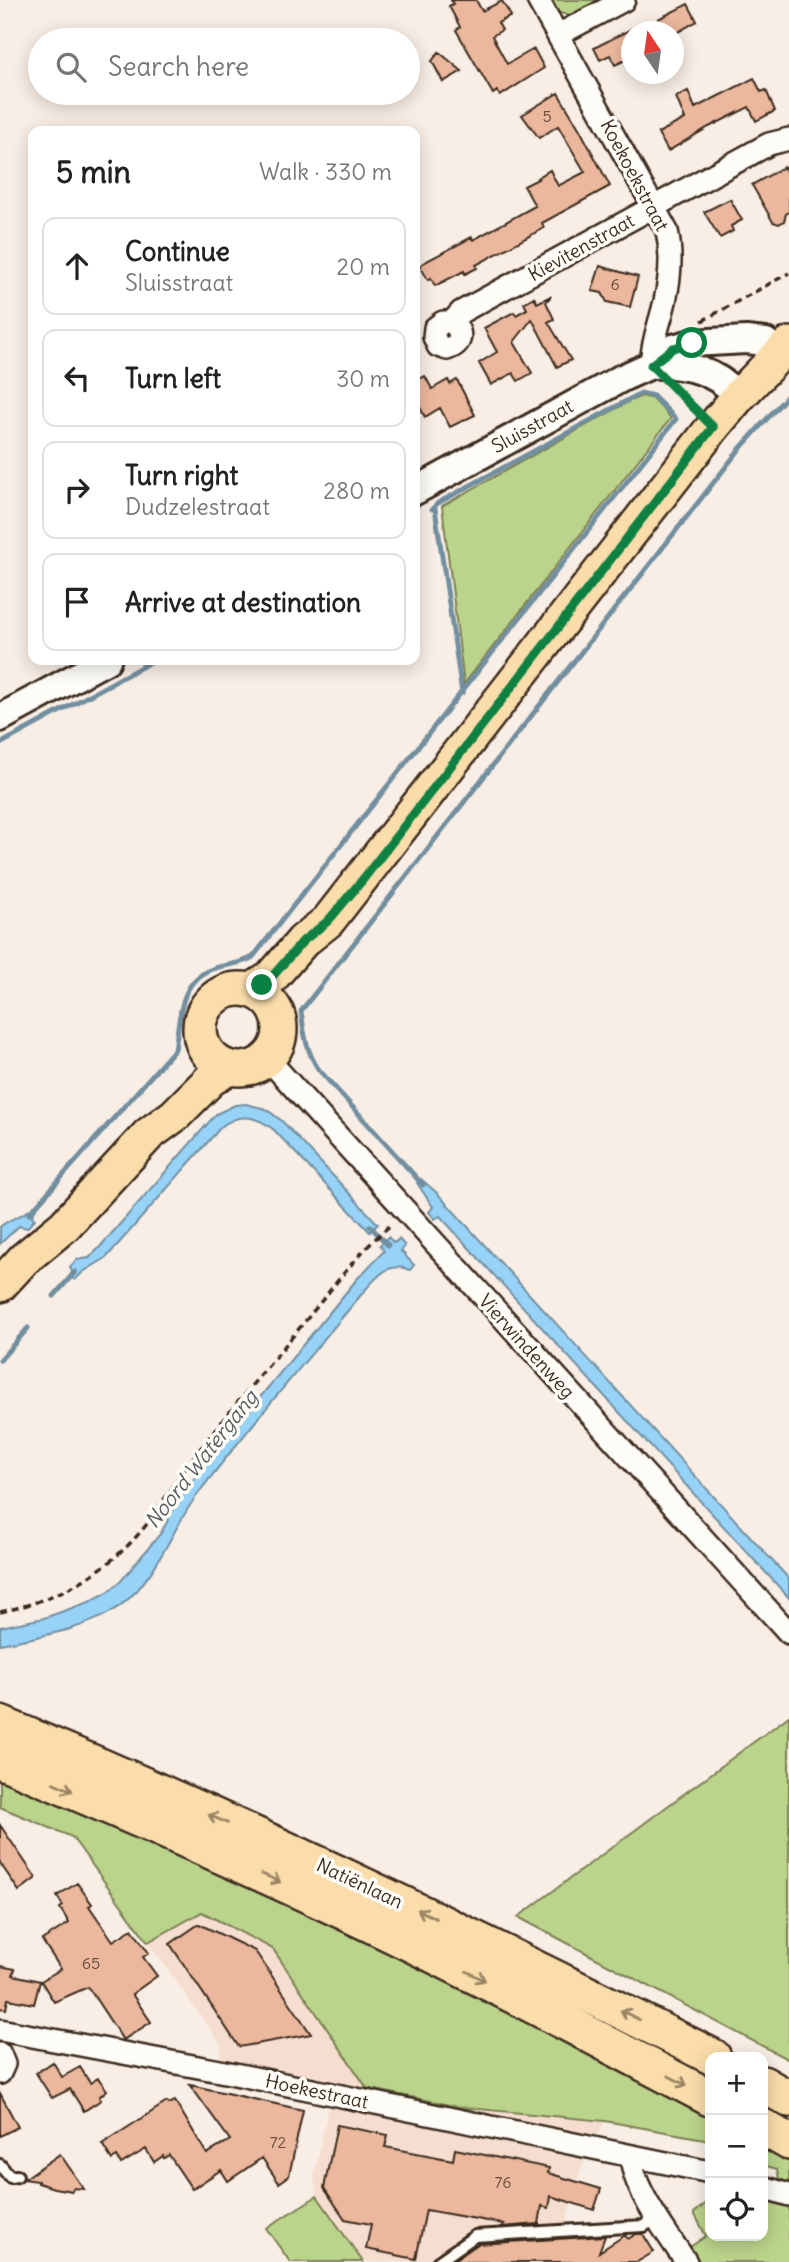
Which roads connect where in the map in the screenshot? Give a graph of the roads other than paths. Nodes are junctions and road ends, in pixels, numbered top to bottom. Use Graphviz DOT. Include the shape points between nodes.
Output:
graph roads {
  1 [pos="538,0"];
  2 [pos="624,0"];
  3 [pos="558,35"];
  4 [pos="789,139"];
  5 [pos="653,208"];
  6 [pos="452,322"];
  7 [pos="784,349"];
  8 [pos="651,365"];
  9 [pos="739,396"];
  10 [pos="420,488"];
  11 [pos="98,665"];
  12 [pos="0,718"];
  13 [pos="263,999"];
  14 [pos="216,1058"];
  15 [pos="267,1058"];
  16 [pos="64,1226"];
  17 [pos="0,1284"];
  18 [pos="0,1309"];
  19 [pos="789,1633"];
  20 [pos="0,1724"];
  21 [pos="0,1760"];
  22 [pos="0,2030"];
  23 [pos="705,2053"];
  24 [pos="0,2054"];
  25 [pos="0,2073"];
  26 [pos="768,2087"];
  27 [pos="705,2095"];
  28 [pos="789,2099"];
  29 [pos="768,2130"];
  30 [pos="789,2142"];
  31 [pos="632,2156"];
  32 [pos="0,2165"];
  33 [pos="705,2171"];
  34 [pos="18,2176"];
  35 [pos="768,2189"];
  36 [pos="789,2195"];
  37 [pos="658,2217"];
  38 [pos="438,2262"];
  39 [pos="686,2262"];
  1 -- 3 [label="street, Koekoekstraat"];
  2 -- 3 [label="street"];
  3 -- 5 [label="street, Koekoekstraat"];
  4 -- 5 [label="street, Kievitenstraat" via="769,144"];
  5 -- 6 [label="street, Kievitenstraat" via="461,312"];
  5 -- 8 [label="street, Koekoekstraat" via="671,248 666,300 652,344"];
  7 -- 8 [label="street, Sluisstraat" via="746,340 692,343 673,348"];
  7 -- 9 [label="main road, Sluisstraat"];
  8 -- 9 [label="street, Sluisstraat" via="687,365 705,371"];
  8 -- 10 [label="street, Sluisstraat"];
  9 -- 13 [label="main road" via="328,921 316,951"];
  11 -- 12 [label="street"];
  13 -- 14 [label="main road" via="236,988 209,1003 199,1032"];
  13 -- 15 [label="main road" via="279,1021 275,1047"];
  14 -- 15 [label="main road" via="240,1069"];
  14 -- 16 [label="main road" via="211,1079 176,1115 149,1134"];
  15 -- 19 [label="street, Vierwindenweg"];
  16 -- 17 [label="main road"];
  16 -- 18 [label="main road" via="35,1270"];
  23 -- 20 [label="highway, Natiënlaan, one-way" via="392,1897"];
  21 -- 27 [label="highway, Natiënlaan, one-way" via="389,1933"];
  22 -- 31 [label="street, Hoekestraat"];
  24 -- 25 [label="street" via="4,2064"];
  26 -- 28 [label="highway"];
  29 -- 30 [label="highway"];
  31 -- 33 [label="street, Hoekestraat"];
  31 -- 37 [label="street" via="636,2183"];
  32 -- 34 [label="lane" via="10,2177"];
  35 -- 36 [label="street"];
  37 -- 38 [label="lane" via="644,2226 475,2236"];
  37 -- 39 [label="street"];
}
